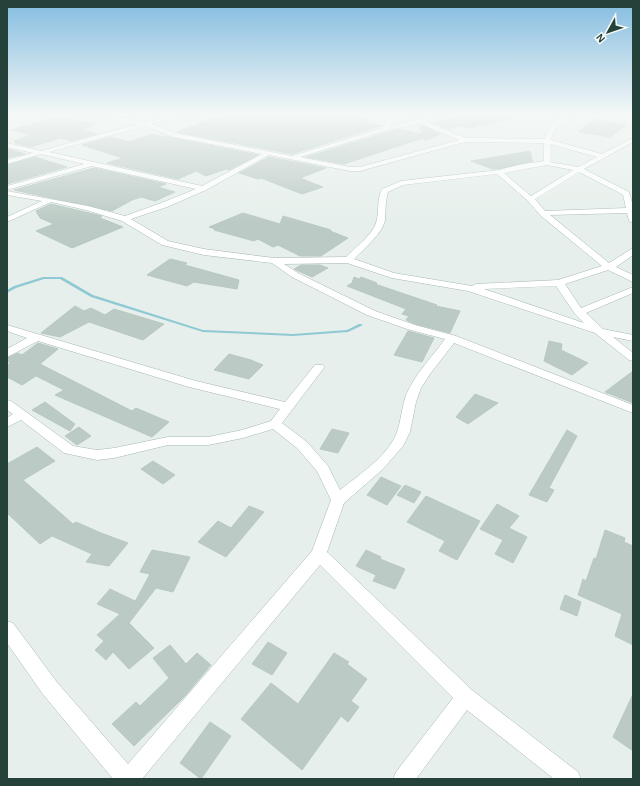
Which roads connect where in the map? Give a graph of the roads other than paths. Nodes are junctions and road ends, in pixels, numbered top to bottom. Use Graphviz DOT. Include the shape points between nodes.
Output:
graph roads {
  1 [pos="30,150"];
  2 [pos="51,150"];
  3 [pos="254,150"];
  4 [pos="319,150"];
  5 [pos="430,150"];
  6 [pos="547,150"];
  7 [pos="579,150"];
  8 [pos="614,150"];
  9 [pos="42,152"];
  10 [pos="269,153"];
  11 [pos="602,156"];
  12 [pos="292,158"];
  13 [pos="7,162"];
  14 [pos="94,163"];
  15 [pos="547,164"];
  16 [pos="579,169"];
  17 [pos="498,172"];
  18 [pos="7,188"];
  19 [pos="203,188"];
  20 [pos="7,194"];
  21 [pos="531,199"];
  22 [pos="50,200"];
  23 [pos="632,210"];
  24 [pos="543,213"];
  25 [pos="125,218"];
  26 [pos="7,220"];
  27 [pos="633,221"];
  28 [pos="633,251"];
  29 [pos="348,260"];
  30 [pos="274,261"];
  31 [pos="609,267"];
  32 [pos="633,279"];
  33 [pos="559,283"];
  34 [pos="470,288"];
  35 [pos="633,290"];
  36 [pos="579,312"];
  37 [pos="7,328"];
  38 [pos="599,331"];
  39 [pos="36,337"];
  40 [pos="452,338"];
  41 [pos="633,338"];
  42 [pos="7,354"];
  43 [pos="633,358"];
  44 [pos="319,366"];
  45 [pos="7,404"];
  46 [pos="288,407"];
  47 [pos="633,409"];
  48 [pos="22,415"];
  49 [pos="7,423"];
  50 [pos="275,424"];
  51 [pos="338,500"];
  52 [pos="319,554"];
  53 [pos="7,629"];
  54 [pos="465,697"];
  55 [pos="128,779"];
  56 [pos="403,779"];
  57 [pos="571,779"];
  1 -- 9 [label="street"];
  2 -- 9 [label="street"];
  3 -- 10 [label="street"];
  4 -- 12 [label="street"];
  5 -- 12 [label="street" via="360,169 337,168"];
  6 -- 15 [label="street"];
  7 -- 11 [label="street"];
  8 -- 11 [label="street"];
  9 -- 13 [label="street"];
  9 -- 14 [label="street"];
  10 -- 12 [label="street"];
  10 -- 19 [label="street"];
  11 -- 16 [label="street"];
  14 -- 18 [label="street"];
  14 -- 19 [label="street"];
  15 -- 16 [label="street"];
  15 -- 17 [label="street"];
  16 -- 21 [label="street"];
  16 -- 23 [label="street" via="621,190 626,194"];
  17 -- 21 [label="street"];
  17 -- 29 [label="street" via="401,183 385,191 378,229"];
  19 -- 25 [label="street"];
  20 -- 22 [label="street"];
  21 -- 24 [label="street"];
  22 -- 25 [label="street"];
  22 -- 26 [label="street"];
  23 -- 24 [label="street"];
  23 -- 27 [label="street"];
  24 -- 31 [label="street"];
  25 -- 30 [label="street" via="165,243 204,252"];
  28 -- 31 [label="street"];
  29 -- 30 [label="street"];
  29 -- 34 [label="street" via="392,275"];
  30 -- 40 [label="street" via="295,275 371,313"];
  31 -- 32 [label="street"];
  31 -- 33 [label="street"];
  33 -- 34 [label="street"];
  33 -- 36 [label="street"];
  34 -- 38 [label="street"];
  35 -- 36 [label="street"];
  36 -- 38 [label="street"];
  37 -- 39 [label="street"];
  38 -- 41 [label="street"];
  38 -- 43 [label="street"];
  39 -- 42 [label="street"];
  39 -- 46 [label="street" via="193,384"];
  40 -- 47 [label="street"];
  40 -- 51 [label="street" via="412,396 408,418 399,442"];
  44 -- 46 [label="street"];
  45 -- 48 [label="street"];
  46 -- 50 [label="street"];
  48 -- 49 [label="street"];
  48 -- 50 [label="street" via="69,450 97,455 168,441 208,441"];
  50 -- 51 [label="street" via="302,445 323,469"];
  51 -- 52 [label="street"];
  52 -- 54 [label="street"];
  52 -- 55 [label="street"];
  53 -- 55 [label="street" via="49,687"];
  54 -- 56 [label="street"];
  54 -- 57 [label="street"];
}
